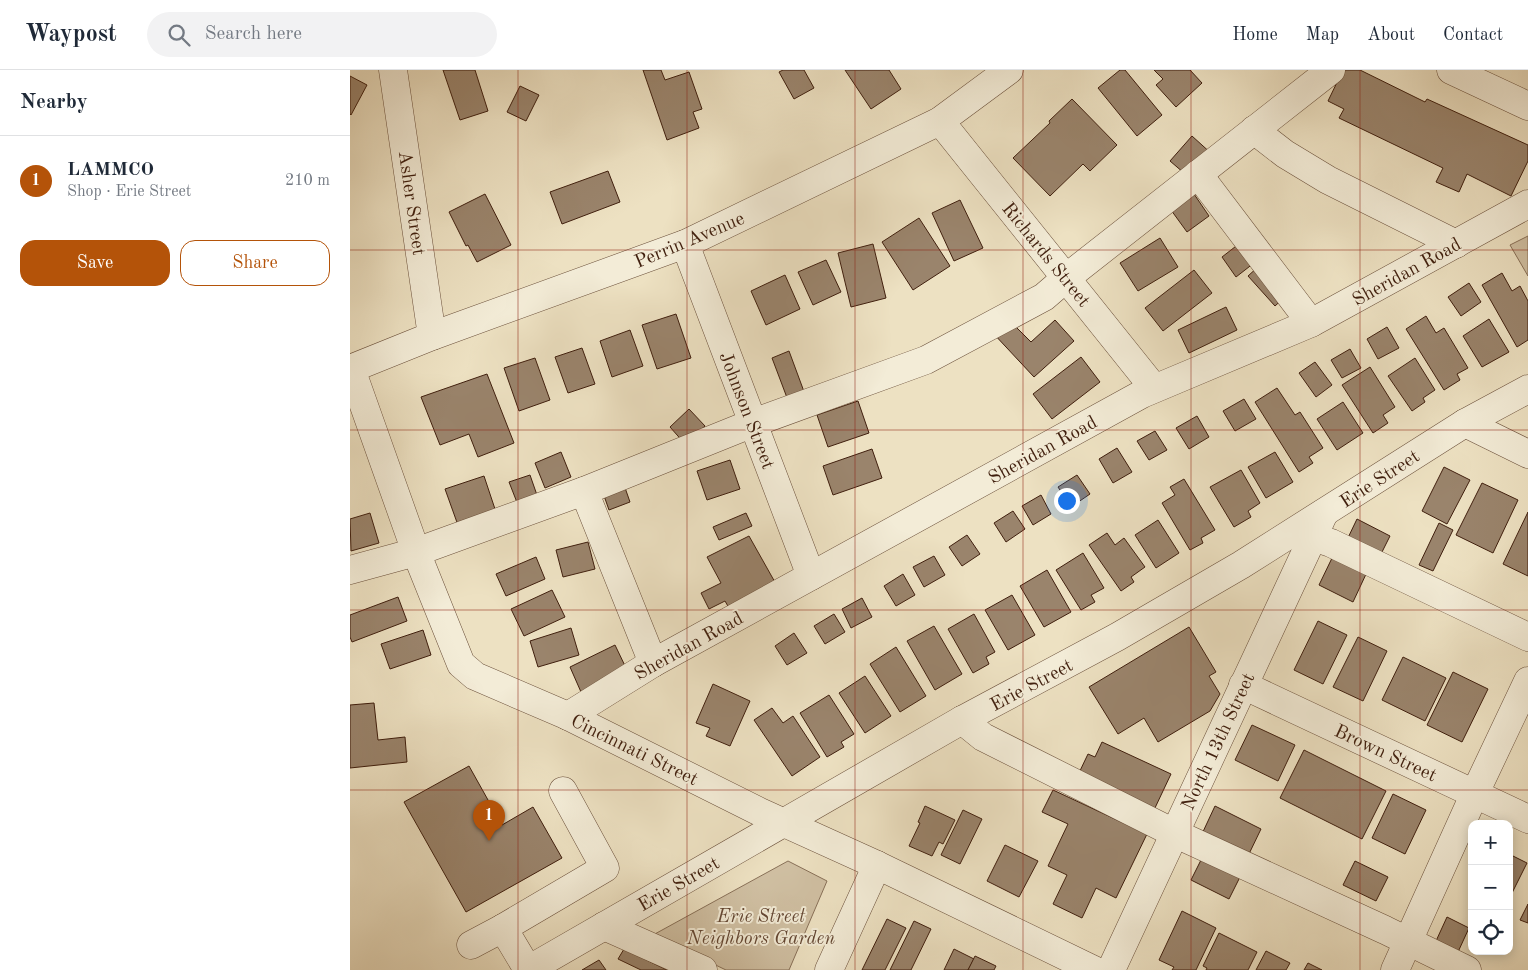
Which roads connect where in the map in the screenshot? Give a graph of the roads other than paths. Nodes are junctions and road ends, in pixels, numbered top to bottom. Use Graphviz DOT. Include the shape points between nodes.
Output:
graph roads {
  1 [pos="393,70"];
  2 [pos="1009,70"];
  3 [pos="1331,70"];
  4 [pos="1451,70"];
  5 [pos="1528,106"];
  6 [pos="940,121"];
  7 [pos="1254,130"];
  8 [pos="1198,174"];
  9 [pos="1528,204"];
  10 [pos="685,244"];
  11 [pos="1456,244"];
  12 [pos="1066,278"];
  13 [pos="1311,323"];
  14 [pos="432,336"];
  15 [pos="351,369"];
  16 [pos="1154,388"];
  17 [pos="1528,388"];
  18 [pos="753,423"];
  19 [pos="1465,423"];
  20 [pos="1528,454"];
  21 [pos="584,491"];
  22 [pos="1324,513"];
  23 [pos="1313,538"];
  24 [pos="416,552"];
  25 [pos="350,570"];
  26 [pos="811,576"];
  27 [pos="1528,637"];
  28 [pos="653,663"];
  29 [pos="1528,681"];
  30 [pos="1243,685"];
  31 [pos="568,716"];
  32 [pos="962,720"];
  33 [pos="563,791"];
  34 [pos="1475,793"];
  35 [pos="1528,819"];
  36 [pos="784,823"];
  37 [pos="1174,833"];
  38 [pos="877,865"];
  39 [pos="604,926"];
  40 [pos="503,928"];
  41 [pos="1408,941"];
  42 [pos="471,945"];
  43 [pos="528,970"];
  44 [pos="703,970"];
  45 [pos="829,970"];
  46 [pos="1094,970"];
  47 [pos="1111,970"];
  48 [pos="1396,970"];
  49 [pos="1466,970"];
  1 -- 14 [label="street, Asher Street"];
  2 -- 6 [label="street, Perrin Avenue"];
  3 -- 7 [label="street"];
  4 -- 5 [label="street"];
  6 -- 10 [label="street, Perrin Avenue"];
  6 -- 12 [label="street, Richards Street"];
  7 -- 8 [label="street"];
  7 -- 11 [label="street" via="1285,154 1328,180"];
  8 -- 12 [label="street"];
  8 -- 13 [label="street"];
  9 -- 11 [label="street, Sheridan Road"];
  10 -- 14 [label="street, Perrin Avenue"];
  10 -- 18 [label="street, Johnson Street"];
  11 -- 13 [label="street, Sheridan Road"];
  12 -- 16 [label="street, Richards Street"];
  12 -- 18 [label="street" via="1044,297 926,360"];
  13 -- 16 [label="street, Sheridan Road"];
  14 -- 15 [label="street, Perrin Avenue"];
  15 -- 24 [label="street, Cincinnati Street"];
  16 -- 26 [label="street, Sheridan Road"];
  17 -- 19 [label="street, Erie Street"];
  18 -- 21 [label="street"];
  18 -- 26 [label="street, Johnson Street"];
  19 -- 20 [label="street"];
  19 -- 22 [label="street, Erie Street"];
  21 -- 24 [label="street"];
  21 -- 28 [label="street"];
  22 -- 23 [label="street, North 13th Street"];
  22 -- 32 [label="street, Erie Street" via="1125,632"];
  23 -- 27 [label="street" via="1331,543"];
  23 -- 30 [label="street, North 13th Street"];
  24 -- 25 [label="street"];
  24 -- 31 [label="street, Cincinnati Street" via="461,664 475,676"];
  26 -- 28 [label="street, Sheridan Road"];
  28 -- 31 [label="street, Sheridan Road"];
  29 -- 34 [label="street"];
  30 -- 34 [label="street, Brown Street"];
  30 -- 37 [label="street, North 13th Street"];
  31 -- 36 [label="street, Cincinnati Street"];
  32 -- 36 [label="street, Erie Street"];
  32 -- 37 [label="street" via="983,737"];
  33 -- 40 [label="street" via="605,868"];
  34 -- 35 [label="street, Brown Street"];
  34 -- 41 [label="street"];
  36 -- 38 [label="street, Cincinnati Street"];
  36 -- 39 [label="street, Erie Street"];
  37 -- 41 [label="street"];
  37 -- 47 [label="street, North 13th Street"];
  38 -- 45 [label="street"];
  38 -- 46 [label="street, Cincinnati Street"];
  39 -- 43 [label="street, Erie Street"];
  39 -- 44 [label="street"];
  40 -- 42 [label="street"];
  40 -- 43 [label="street"];
  41 -- 48 [label="street"];
  41 -- 49 [label="street"];
}
